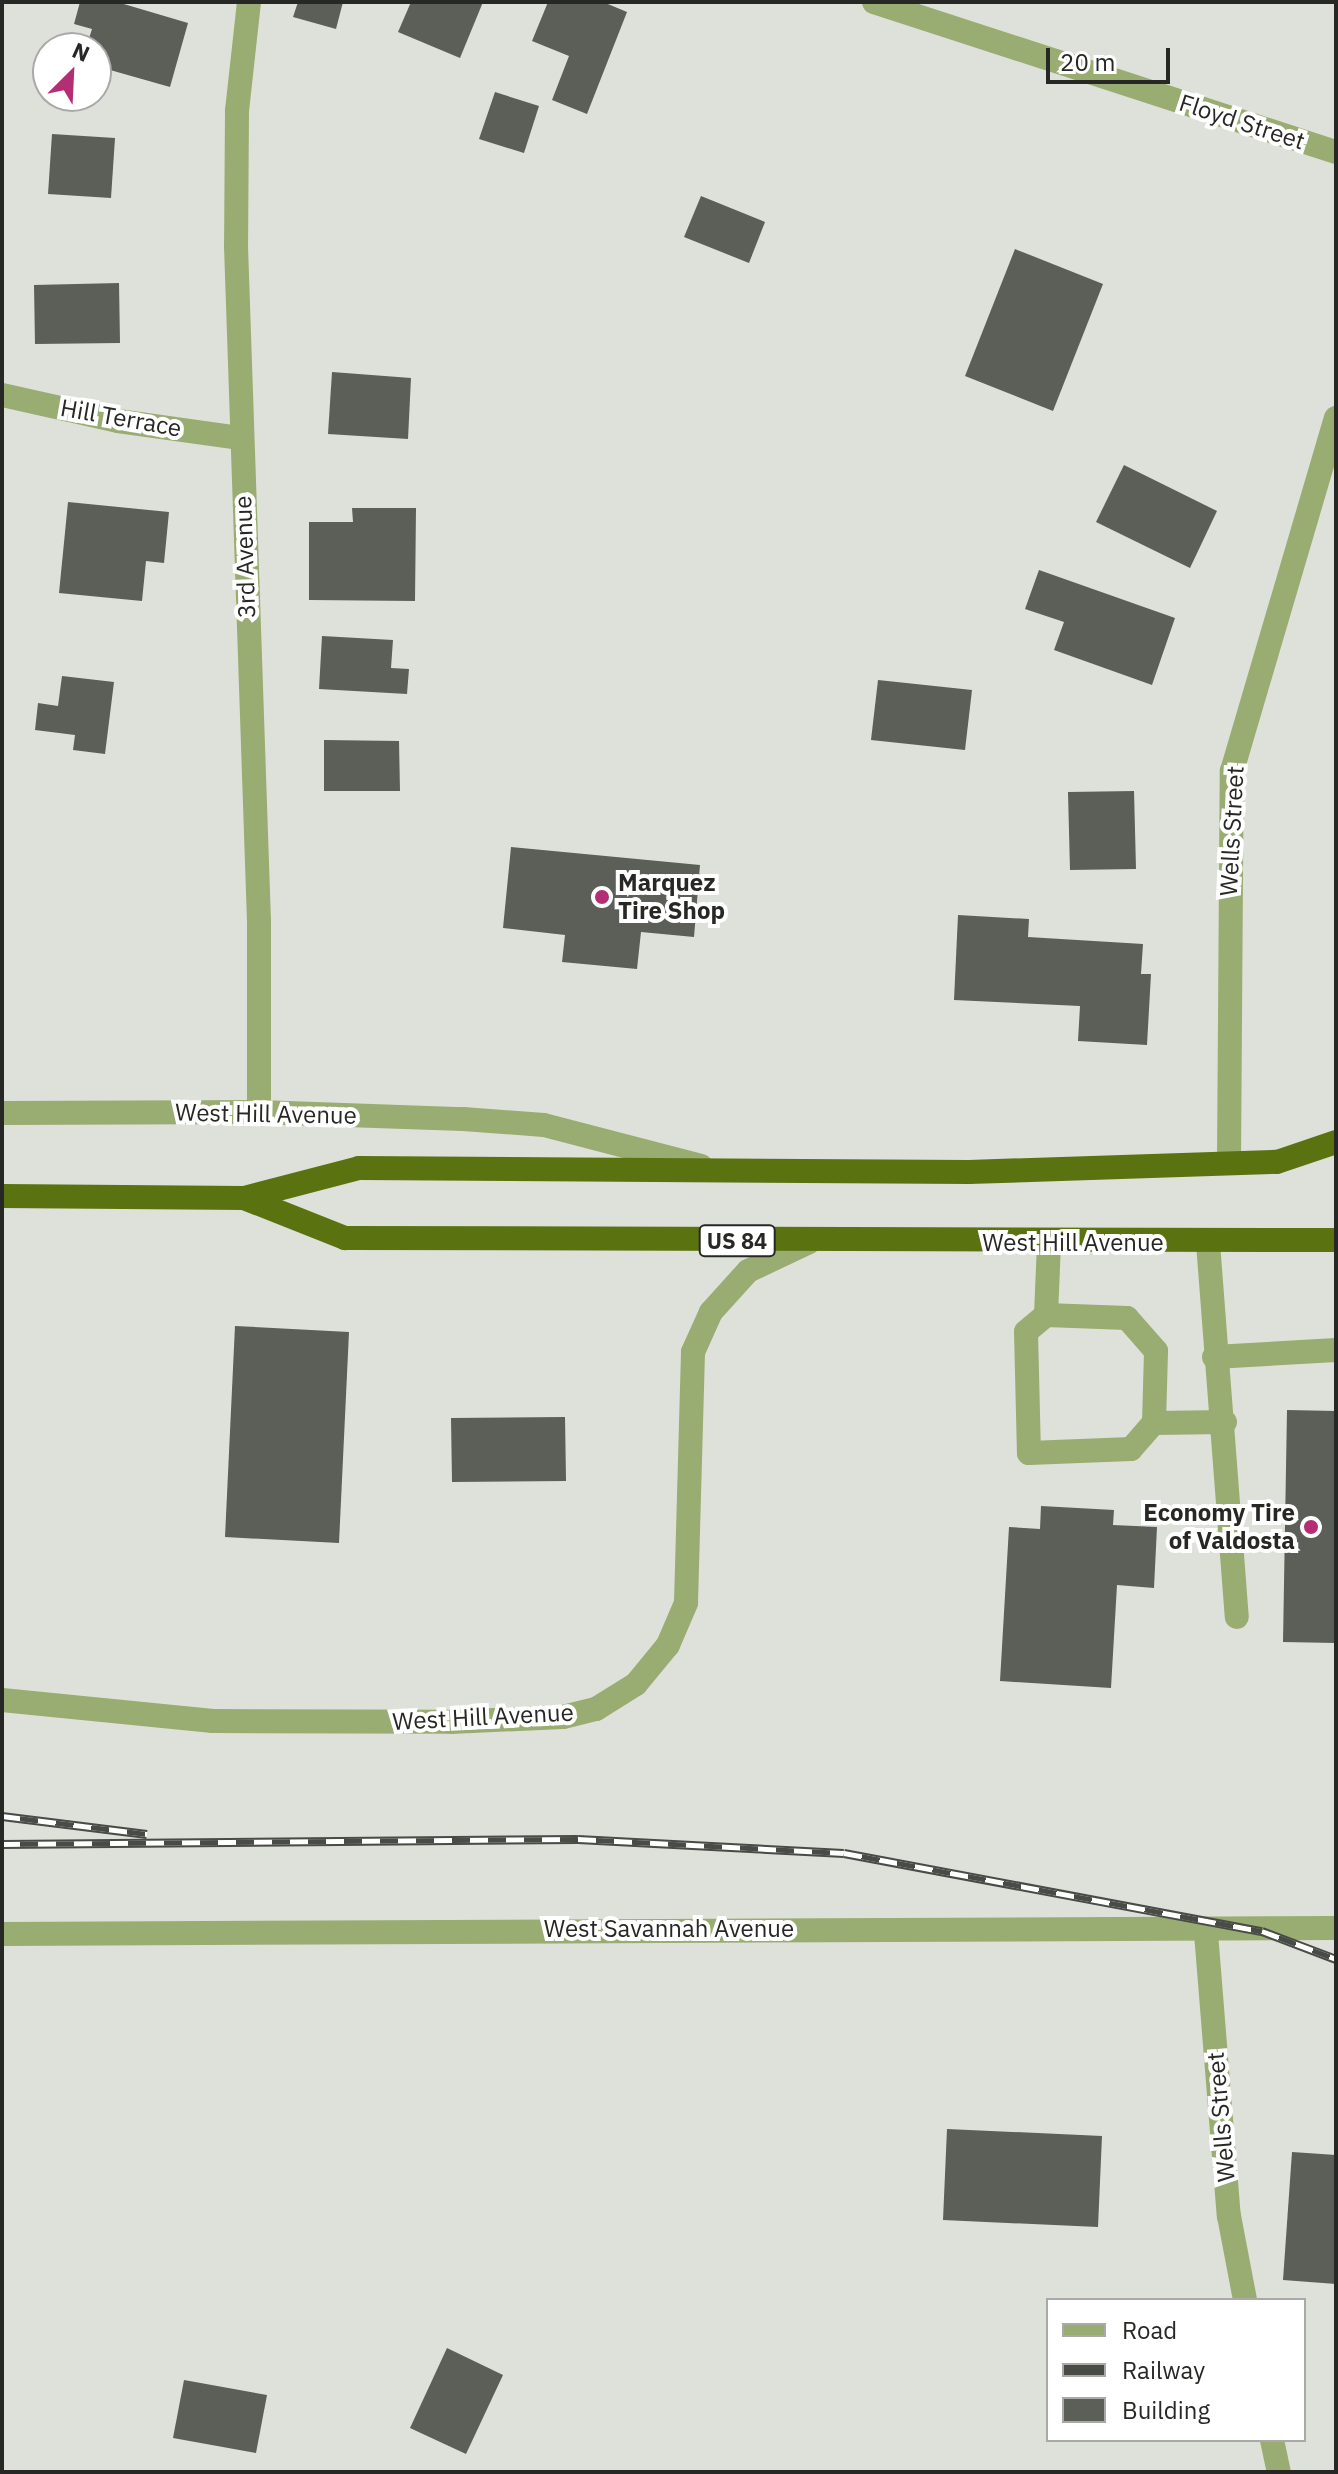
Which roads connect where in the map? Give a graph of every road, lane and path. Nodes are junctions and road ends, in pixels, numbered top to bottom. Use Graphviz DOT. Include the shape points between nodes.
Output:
graph roads {
  1 [pos="249,2"];
  2 [pos="874,2"];
  3 [pos="1336,152"];
  4 [pos="2,395"];
  5 [pos="1336,418"];
  6 [pos="241,438"];
  7 [pos="259,1112"];
  8 [pos="2,1113"];
  9 [pos="1336,1142"];
  10 [pos="1229,1163"];
  11 [pos="715,1170"];
  12 [pos="2,1196"];
  13 [pos="244,1198"];
  14 [pos="1336,1240"];
  15 [pos="809,1242"];
  16 [pos="1049,1243"];
  17 [pos="1208,1243"];
  18 [pos="1046,1315"];
  19 [pos="1336,1350"];
  20 [pos="1214,1357"];
  21 [pos="1225,1422"];
  22 [pos="1154,1423"];
  23 [pos="1237,1617"];
  24 [pos="2,1700"];
  25 [pos="1336,1928"];
  26 [pos="1206,1933"];
  27 [pos="2,1934"];
  28 [pos="1245,2298"];
  29 [pos="1272,2442"];
  30 [pos="1279,2472"];
  1 -- 6 [label="street, 3rd Avenue" via="237,111"];
  2 -- 3 [label="street, Floyd Street"];
  4 -- 6 [label="street, Hill Terrace" via="118,421"];
  5 -- 10 [label="street, Wells Street" via="1284,580 1232,771"];
  6 -- 7 [label="street, 3rd Avenue" via="259,921"];
  7 -- 8 [label="street, West Hill Avenue"];
  7 -- 11 [label="street, West Hill Avenue" via="544,1125"];
  9 -- 10 [label="highway, US 84" via="1277,1162"];
  10 -- 11 [label="highway, West Hill Avenue / US 84" via="969,1172"];
  11 -- 13 [label="highway, West Hill Avenue / US 84" via="359,1168"];
  12 -- 13 [label="highway, West Hill Avenue / US 84"];
  13 -- 15 [label="highway, West Hill Avenue / US 84" via="345,1238"];
  14 -- 17 [label="highway, West Hill Avenue / US 84"];
  15 -- 16 [label="highway, West Hill Avenue / US 84"];
  15 -- 24 [label="street, West Hill Avenue" via="748,1271 705,1325 693,1352 686,1603 668,1645 636,1684 596,1709 563,1717 451,1722 213,1721"];
  16 -- 17 [label="highway, West Hill Avenue / US 84"];
  16 -- 18 [label="street"];
  17 -- 20 [label="street"];
  18 -- 22 [label="street" via="1127,1318 1156,1351"];
  18 -- 22 [label="street" via="1026,1332 1029,1453 1131,1449"];
  19 -- 20 [label="street"];
  20 -- 21 [label="street"];
  21 -- 22 [label="street"];
  21 -- 23 [label="street"];
  25 -- 26 [label="street, West Savannah Avenue"];
  26 -- 27 [label="street, West Savannah Avenue" via="574,1928"];
  26 -- 28 [label="street, Wells Street" via="1229,2216"];
  29 -- 30 [label="street"];
}
